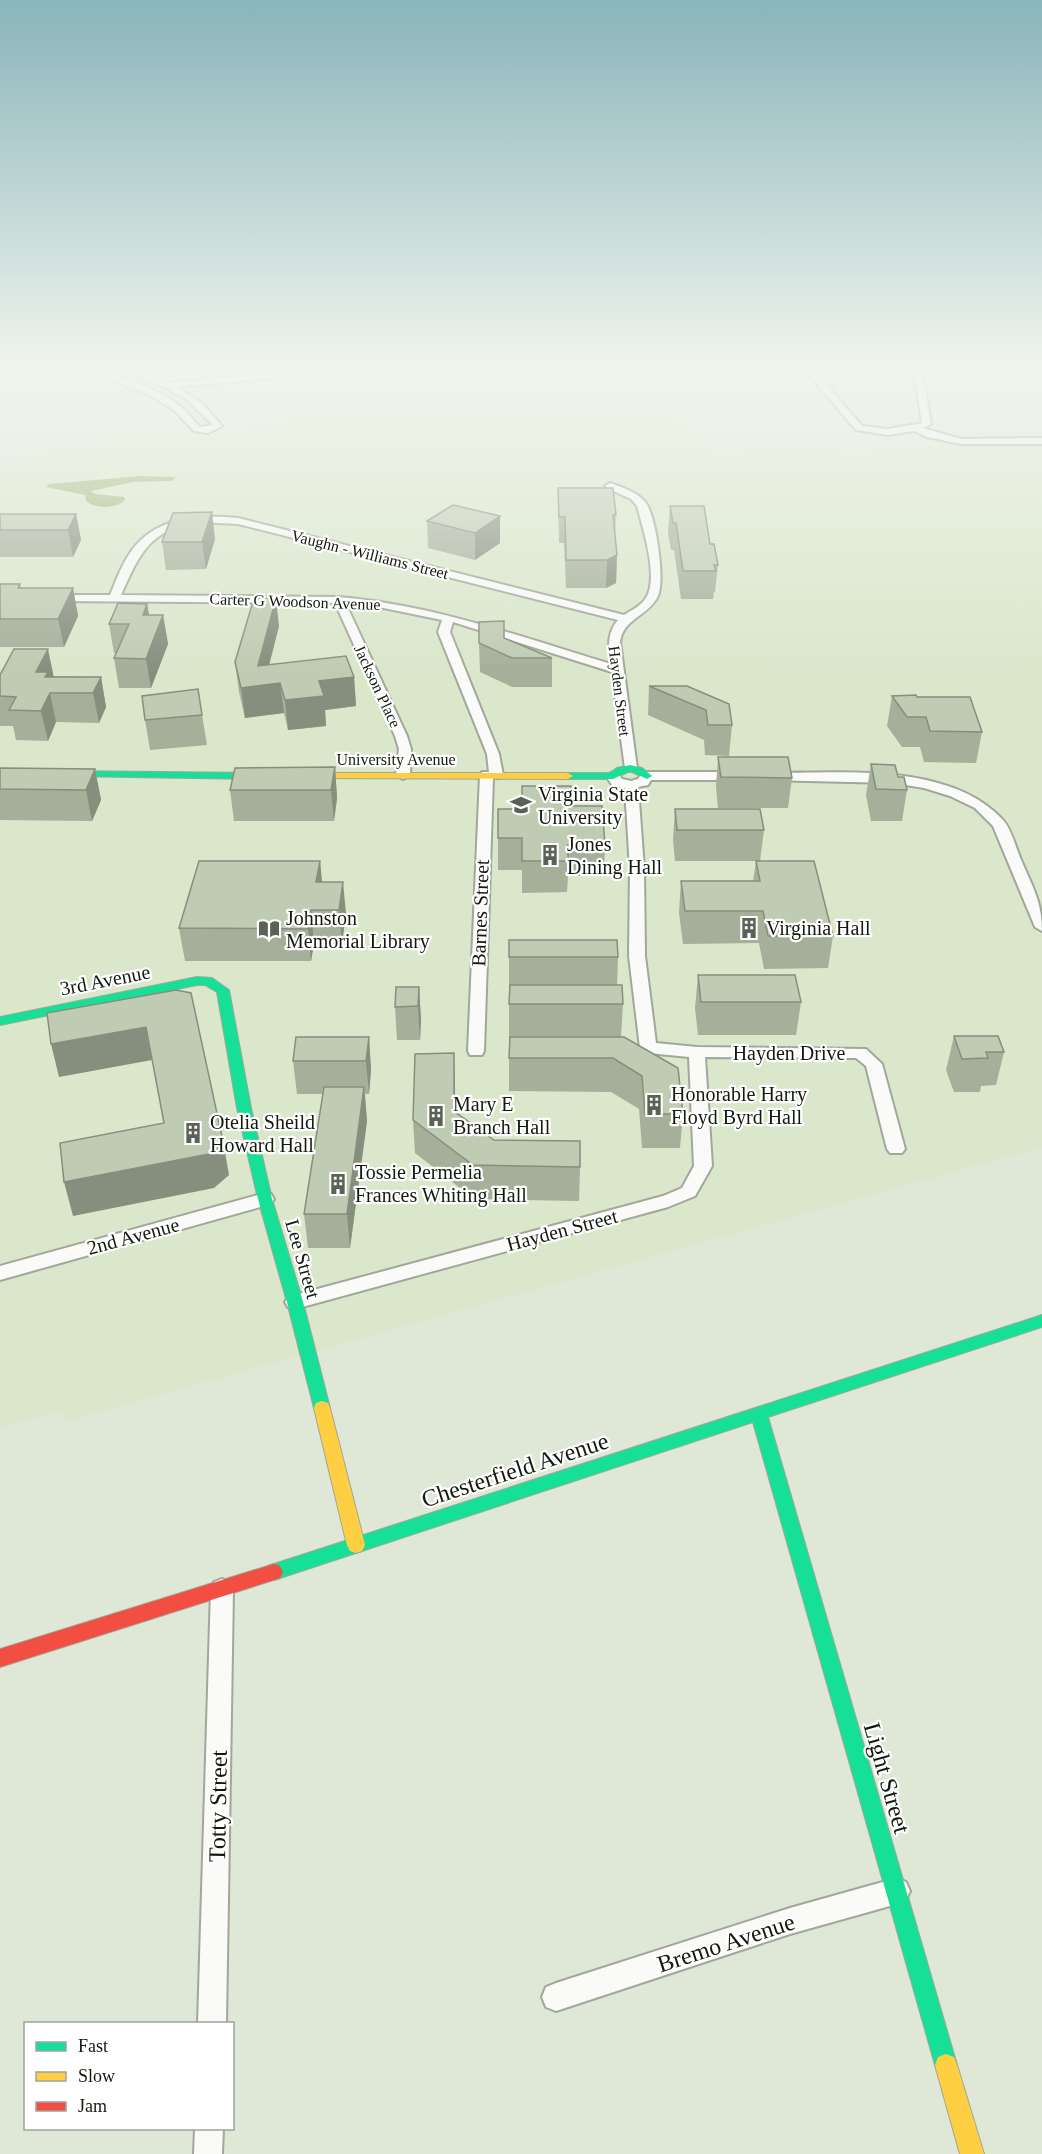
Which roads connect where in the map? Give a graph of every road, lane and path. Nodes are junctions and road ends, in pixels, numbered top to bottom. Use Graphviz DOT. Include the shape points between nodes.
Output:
graph roads {
  1 [pos="610,486"];
  2 [pos="36,597"];
  3 [pos="114,598"];
  4 [pos="339,600"];
  5 [pos="448,619"];
  6 [pos="626,619"];
  7 [pos="617,669"];
  8 [pos="630,768"];
  9 [pos="55,774"];
  10 [pos="403,775"];
  11 [pos="492,775"];
  12 [pos="613,776"];
  13 [pos="647,776"];
  14 [pos="632,785"];
  15 [pos="1042,927"];
  16 [pos="216,986"];
  17 [pos="0,1021"];
  18 [pos="476,1051"];
  19 [pos="697,1052"];
  20 [pos="896,1149"];
  21 [pos="265,1199"];
  22 [pos="0,1273"];
  23 [pos="295,1302"];
  24 [pos="1042,1321"];
  25 [pos="759,1414"];
  26 [pos="356,1545"];
  27 [pos="222,1589"];
  28 [pos="0,1658"];
  29 [pos="897,1891"];
  30 [pos="556,1997"];
  31 [pos="212,2022"];
  32 [pos="209,2130"];
  33 [pos="208,2154"];
  34 [pos="972,2154"];
  1 -- 6 [label="street" via="642,505 655,563 653,596 646,606"];
  2 -- 3 [label="street, Carter G Woodson Avenue"];
  3 -- 4 [label="street, Carter G Woodson Avenue"];
  3 -- 6 [label="street, Vaughn - Williams Street" via="138,549 150,538 192,518 214,518"];
  4 -- 5 [label="street, Carter G Woodson Avenue" via="397,606"];
  4 -- 10 [label="street, Jackson Place" via="401,736 405,749"];
  5 -- 7 [label="street, Carter G Woodson Avenue"];
  5 -- 11 [label="street, Barnes Street" via="444,632 493,754"];
  6 -- 7 [label="street, Hayden Street" via="614,631"];
  7 -- 8 [label="street, Hayden Street"];
  8 -- 12 [label="street, University Avenue" via="619,769"];
  8 -- 13 [label="street" via="644,771"];
  9 -- 10 [label="street, University Avenue"];
  10 -- 11 [label="street, University Avenue"];
  11 -- 12 [label="street, University Avenue"];
  11 -- 18 [label="street, Barnes Street"];
  12 -- 14 [label="street, University Avenue" via="617,782"];
  13 -- 14 [label="street" via="643,782"];
  13 -- 15 [label="street" via="887,778 946,790 993,815"];
  14 -- 19 [label="street, Hayden Drive" via="637,956 648,1048"];
  16 -- 17 [label="street, 3rd Avenue" via="197,981"];
  16 -- 21 [label="street, Lee Street" via="223,990"];
  19 -- 20 [label="street, Hayden Drive" via="860,1053 874,1064"];
  19 -- 23 [label="street, Hayden Street" via="703,1166 689,1192 668,1201"];
  21 -- 22 [label="street, 2nd Avenue"];
  21 -- 23 [label="street, Lee Street"];
  23 -- 26 [label="street, Lee Street"];
  24 -- 25 [label="street, Chesterfield Avenue"];
  25 -- 26 [label="street, Chesterfield Avenue"];
  25 -- 29 [label="street, Light Street"];
  26 -- 27 [label="street, Chesterfield Avenue"];
  27 -- 28 [label="street, Chesterfield Avenue"];
  27 -- 31 [label="street, Totty Street"];
  29 -- 30 [label="street, Bremo Avenue" via="790,1921"];
  29 -- 34 [label="street, Light Street"];
  32 -- 33 [label="street"];
}
